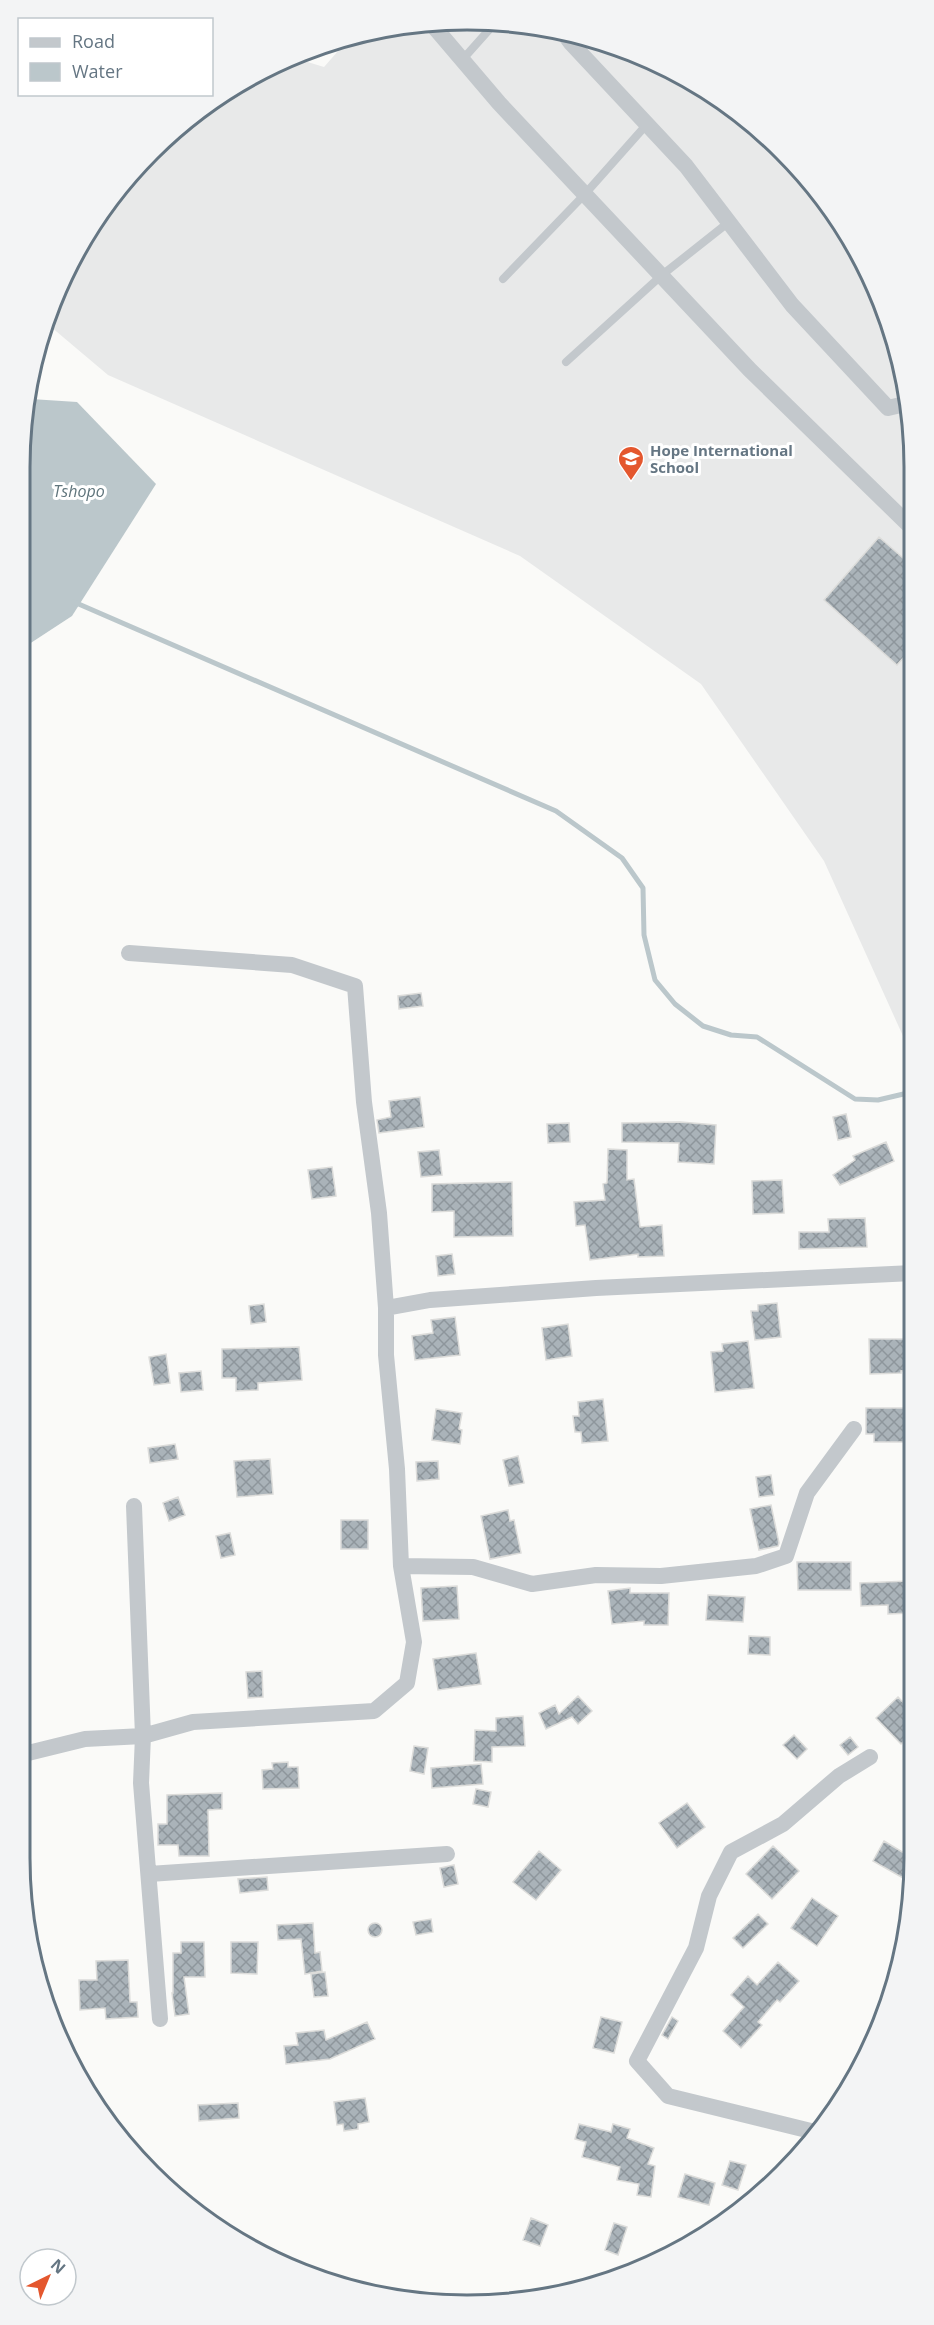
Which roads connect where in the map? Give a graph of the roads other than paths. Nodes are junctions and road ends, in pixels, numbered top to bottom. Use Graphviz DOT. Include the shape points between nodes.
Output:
graph roads {
  1 [pos="438,31"];
  2 [pos="488,31"];
  3 [pos="571,43"];
  4 [pos="463,59"];
  5 [pos="648,123"];
  6 [pos="585,194"];
  7 [pos="729,222"];
  8 [pos="662,275"];
  9 [pos="503,279"];
  10 [pos="566,362"];
  11 [pos="899,405"];
  12 [pos="904,520"];
  13 [pos="129,953"];
  14 [pos="904,1273"];
  15 [pos="386,1308"];
  16 [pos="854,1430"];
  17 [pos="134,1506"];
  18 [pos="401,1566"];
  19 [pos="143,1736"];
  20 [pos="30,1753"];
  21 [pos="870,1757"];
  22 [pos="447,1854"];
  23 [pos="149,1874"];
  24 [pos="160,2019"];
  25 [pos="809,2130"];
  1 -- 4 [label="street"];
  2 -- 4 [label="lane"];
  3 -- 5 [label="street"];
  4 -- 6 [label="street"];
  5 -- 6 [label="lane"];
  5 -- 7 [label="street"];
  6 -- 8 [label="street"];
  6 -- 9 [label="lane"];
  7 -- 8 [label="lane"];
  7 -- 11 [label="street" via="792,305 888,408"];
  8 -- 10 [label="lane"];
  8 -- 12 [label="street" via="750,370"];
  13 -- 15 [label="street" via="292,965 355,986"];
  14 -- 15 [label="street" via="584,1289 430,1300"];
  15 -- 18 [label="street"];
  16 -- 18 [label="street" via="807,1493 786,1556 756,1566 661,1576 596,1575 532,1584 473,1566"];
  17 -- 19 [label="street"];
  18 -- 19 [label="street" via="414,1642 407,1683 374,1711 193,1722"];
  19 -- 20 [label="street" via="85,1740"];
  19 -- 23 [label="street" via="141,1783"];
  21 -- 25 [label="street" via="839,1776 783,1824 731,1852 709,1896 696,1948 637,2061 668,2096"];
  22 -- 23 [label="street"];
  23 -- 24 [label="street"];
}
